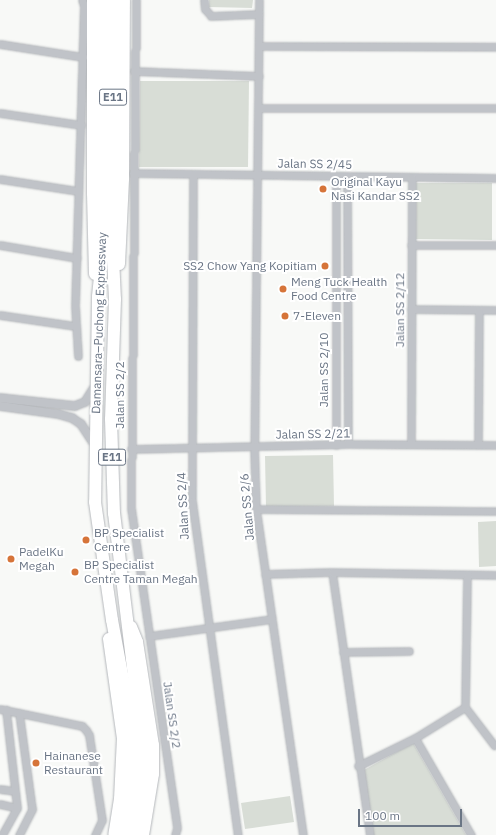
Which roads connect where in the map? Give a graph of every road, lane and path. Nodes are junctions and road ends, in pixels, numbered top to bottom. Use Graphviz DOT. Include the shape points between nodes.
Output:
graph roads {
  1 [pos="82,0"];
  2 [pos="93,0"];
  3 [pos="103,0"];
  4 [pos="113,0"];
  5 [pos="124,0"];
  6 [pos="136,0"];
  7 [pos="204,0"];
  8 [pos="259,0"];
  9 [pos="259,14"];
  10 [pos="0,44"];
  11 [pos="259,46"];
  12 [pos="496,47"];
  13 [pos="83,57"];
  14 [pos="134,71"];
  15 [pos="259,76"];
  16 [pos="258,108"];
  17 [pos="496,108"];
  18 [pos="0,112"];
  19 [pos="80,125"];
  20 [pos="133,173"];
  21 [pos="193,174"];
  22 [pos="258,174"];
  23 [pos="336,176"];
  24 [pos="347,176"];
  25 [pos="412,177"];
  26 [pos="496,178"];
  27 [pos="0,180"];
  28 [pos="78,191"];
  29 [pos="108,194"];
  30 [pos="0,245"];
  31 [pos="411,245"];
  32 [pos="496,245"];
  33 [pos="77,258"];
  34 [pos="98,297"];
  35 [pos="115,299"];
  36 [pos="410,309"];
  37 [pos="479,310"];
  38 [pos="496,310"];
  39 [pos="0,314"];
  40 [pos="75,326"];
  41 [pos="78,356"];
  42 [pos="96,384"];
  43 [pos="0,398"];
  44 [pos="0,406"];
  45 [pos="94,444"];
  46 [pos="348,444"];
  47 [pos="411,444"];
  48 [pos="336,445"];
  49 [pos="478,445"];
  50 [pos="496,445"];
  51 [pos="254,446"];
  52 [pos="192,447"];
  53 [pos="131,449"];
  54 [pos="256,509"];
  55 [pos="496,511"];
  56 [pos="332,572"];
  57 [pos="265,574"];
  58 [pos="467,576"];
  59 [pos="496,576"];
  60 [pos="127,615"];
  61 [pos="272,619"];
  62 [pos="112,620"];
  63 [pos="209,627"];
  64 [pos="149,636"];
  65 [pos="409,651"];
  66 [pos="343,652"];
  67 [pos="129,682"];
  68 [pos="465,707"];
  69 [pos="3,709"];
  70 [pos="19,713"];
  71 [pos="0,722"];
  72 [pos="8,726"];
  73 [pos="415,738"];
  74 [pos="494,745"];
  75 [pos="358,766"];
  76 [pos="0,788"];
  77 [pos="15,791"];
  78 [pos="0,804"];
  79 [pos="17,808"];
  80 [pos="2,835"];
  81 [pos="18,835"];
  82 [pos="95,835"];
  83 [pos="114,835"];
  84 [pos="124,835"];
  85 [pos="134,835"];
  86 [pos="143,835"];
  87 [pos="175,835"];
  88 [pos="238,835"];
  89 [pos="303,835"];
  90 [pos="370,835"];
  91 [pos="471,835"];
  1 -- 13 [label="street"];
  2 -- 34 [label="highway" via="92,193"];
  3 -- 29 [label="highway, Damansara–Puchong Expressway / E11"];
  4 -- 29 [label="highway, Damansara–Puchong Expressway / E11"];
  5 -- 35 [label="highway" via="122,238"];
  6 -- 14 [label="street, Jalan SS 2/2"];
  7 -- 9 [label="street" via="204,9 211,16"];
  8 -- 9 [label="street, Jalan SS 2/6"];
  9 -- 11 [label="street, Jalan SS 2/6"];
  10 -- 13 [label="street"];
  11 -- 12 [label="street"];
  11 -- 15 [label="street, Jalan SS 2/6"];
  13 -- 19 [label="street"];
  14 -- 15 [label="street"];
  14 -- 20 [label="street, Jalan SS 2/2"];
  15 -- 16 [label="street, Jalan SS 2/6"];
  16 -- 17 [label="street"];
  16 -- 22 [label="street, Jalan SS 2/6"];
  18 -- 19 [label="street"];
  19 -- 28 [label="street"];
  20 -- 21 [label="street, Jalan SS 2/45"];
  20 -- 53 [label="street, Jalan SS 2/2"];
  21 -- 22 [label="street, Jalan SS 2/45"];
  21 -- 52 [label="street, Jalan SS 2/4"];
  22 -- 23 [label="street, Jalan SS 2/45"];
  22 -- 51 [label="street, Jalan SS 2/6"];
  23 -- 24 [label="street, Jalan SS 2/45"];
  23 -- 48 [label="street, Jalan SS 2/10"];
  24 -- 25 [label="street, Jalan SS 2/45"];
  24 -- 46 [label="street, Jalan SS 2/10"];
  25 -- 26 [label="street, Jalan SS 2/45"];
  25 -- 31 [label="street, Jalan SS 2/12"];
  27 -- 28 [label="street"];
  28 -- 33 [label="street"];
  29 -- 34 [label="highway, Damansara–Puchong Expressway / E11"];
  29 -- 35 [label="highway, Damansara–Puchong Expressway / E11"];
  30 -- 33 [label="street"];
  31 -- 32 [label="street"];
  31 -- 36 [label="street, Jalan SS 2/12"];
  33 -- 40 [label="street"];
  34 -- 42 [label="highway, Damansara–Puchong Expressway / E11"];
  35 -- 60 [label="highway, Damansara–Puchong Expressway / E11" via="111,419 114,505"];
  36 -- 37 [label="street"];
  36 -- 47 [label="street, Jalan SS 2/12"];
  37 -- 38 [label="street"];
  37 -- 49 [label="street"];
  39 -- 40 [label="street"];
  40 -- 41 [label="street"];
  42 -- 43 [label="street" via="85,402 75,406"];
  42 -- 45 [label="highway, Damansara–Puchong Expressway / E11"];
  44 -- 45 [label="street" via="72,418 81,424"];
  45 -- 62 [label="highway, Damansara–Puchong Expressway / E11" via="95,502"];
  46 -- 47 [label="street, Jalan SS 2/21"];
  46 -- 48 [label="street, Jalan SS 2/21"];
  47 -- 49 [label="street, Jalan SS 2/21"];
  48 -- 51 [label="street, Jalan SS 2/21"];
  49 -- 50 [label="street, Jalan SS 2/21"];
  51 -- 52 [label="street, Jalan SS 2/21"];
  51 -- 54 [label="street, Jalan SS 2/6"];
  52 -- 53 [label="street, Jalan SS 2/21"];
  52 -- 63 [label="street, Jalan SS 2/4" via="192,507"];
  53 -- 64 [label="street, Jalan SS 2/2" via="131,508"];
  54 -- 55 [label="street"];
  54 -- 57 [label="street, Jalan SS 2/6"];
  56 -- 57 [label="street"];
  56 -- 58 [label="street"];
  56 -- 66 [label="street"];
  57 -- 61 [label="street, Jalan SS 2/6"];
  58 -- 59 [label="street"];
  58 -- 68 [label="street"];
  60 -- 67 [label="highway, Damansara–Puchong Expressway / E11"];
  60 -- 86 [label="highway" via="137,642 152,745 153,774"];
  61 -- 63 [label="street"];
  61 -- 89 [label="street, Jalan SS 2/6"];
  62 -- 67 [label="highway, Damansara–Puchong Expressway / E11"];
  62 -- 83 [label="highway" via="109,642 123,738 123,767"];
  63 -- 64 [label="street"];
  63 -- 88 [label="street, Jalan SS 2/4"];
  64 -- 87 [label="street, Jalan SS 2/2" via="177,828"];
  65 -- 66 [label="street"];
  66 -- 75 [label="street"];
  67 -- 84 [label="highway, Damansara–Puchong Expressway / E11" via="133,765 131,802"];
  67 -- 85 [label="highway, Damansara–Puchong Expressway / E11" via="140,725 143,765 140,806"];
  68 -- 73 [label="street"];
  68 -- 74 [label="street"];
  69 -- 70 [label="street"];
  69 -- 72 [label="street"];
  70 -- 72 [label="street"];
  70 -- 81 [label="street" via="32,809"];
  70 -- 82 [label="street" via="82,726 89,735 102,820"];
  71 -- 72 [label="street"];
  72 -- 77 [label="street"];
  73 -- 75 [label="street"];
  73 -- 91 [label="street"];
  75 -- 90 [label="street"];
  76 -- 77 [label="street"];
  77 -- 79 [label="street"];
  78 -- 79 [label="street"];
  79 -- 80 [label="street"];
}
